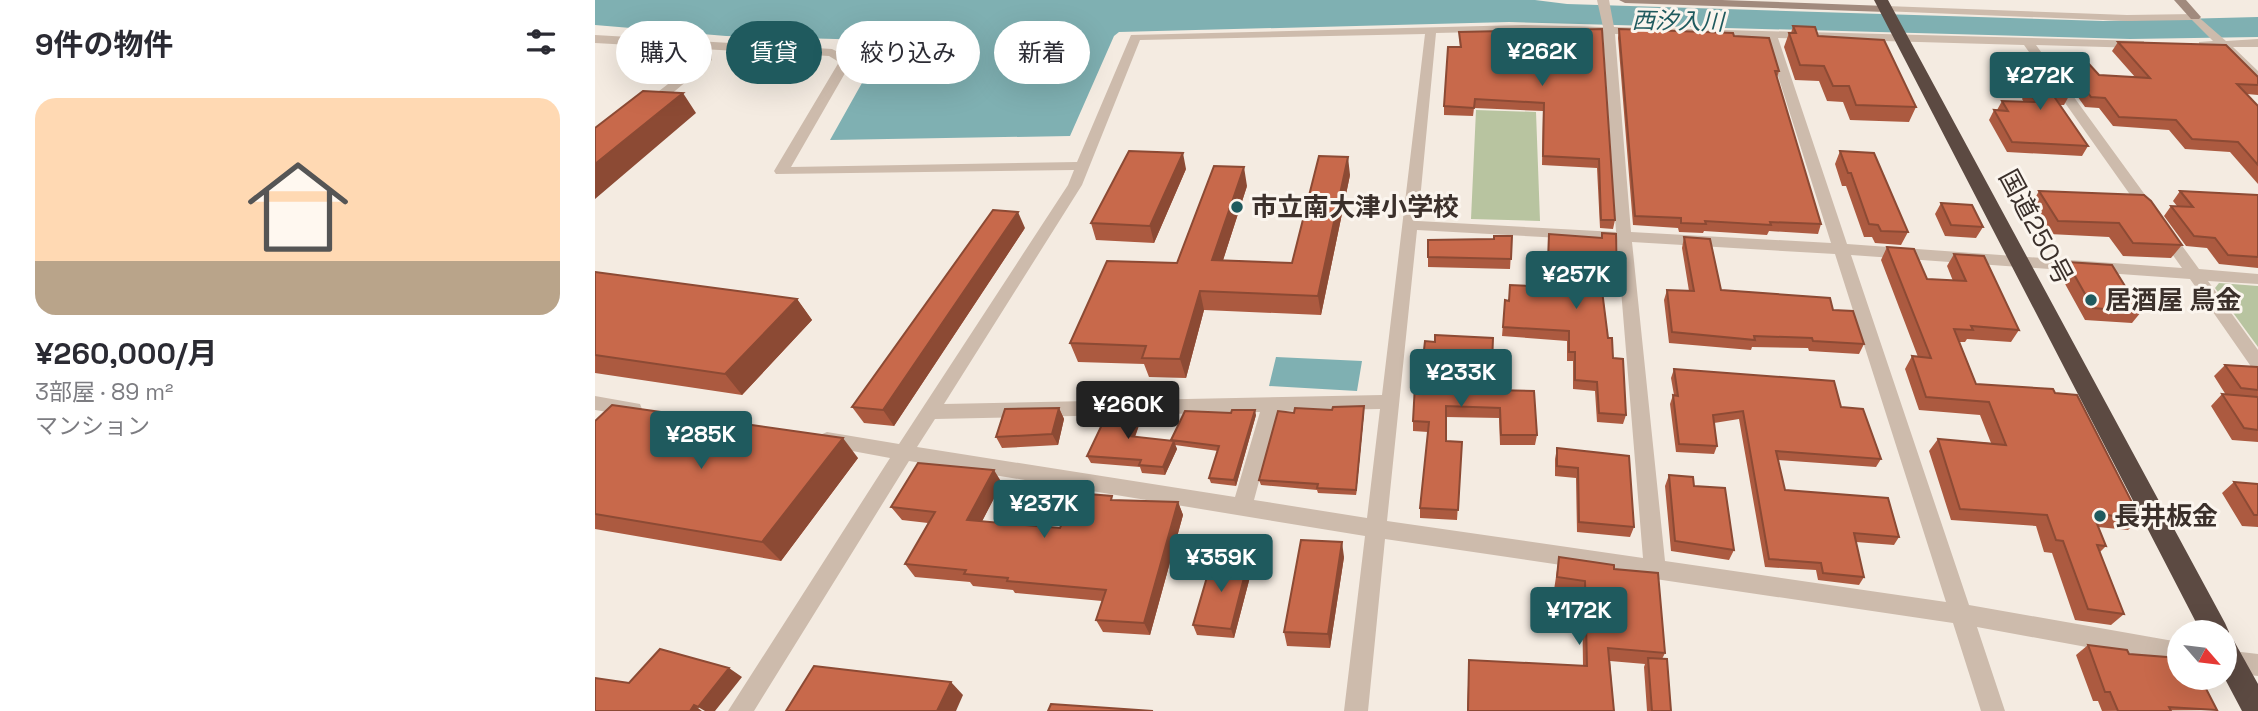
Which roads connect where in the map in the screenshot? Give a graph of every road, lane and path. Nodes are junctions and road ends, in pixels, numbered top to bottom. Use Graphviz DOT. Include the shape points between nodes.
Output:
graph roads {
  1 [pos="1603,0"];
  2 [pos="1625,0"];
  3 [pos="2059,0"];
  4 [pos="2180,0"];
  5 [pos="1883,4"];
  6 [pos="2070,16"];
  7 [pos="2195,17"];
  8 [pos="1431,30"];
  9 [pos="1609,30"];
  10 [pos="1770,33"];
  11 [pos="1902,37"];
  12 [pos="595,39"];
  13 [pos="2028,42"];
  14 [pos="2258,43"];
  15 [pos="2151,45"];
  16 [pos="2188,45"];
  17 [pos="2224,46"];
  18 [pos="2258,78"];
  19 [pos="675,84"];
  20 [pos="636,116"];
  21 [pos="1082,166"];
  22 [pos="1411,225"];
  23 [pos="1624,236"];
  24 [pos="1840,249"];
  25 [pos="2017,261"];
  26 [pos="2193,274"];
  27 [pos="2258,279"];
  28 [pos="2258,363"];
  29 [pos="1391,402"];
  30 [pos="595,403"];
  31 [pos="1271,405"];
  32 [pos="648,411"];
  33 [pos="927,412"];
  34 [pos="809,437"];
  35 [pos="902,452"];
  36 [pos="1242,508"];
  37 [pos="1378,529"];
  38 [pos="1655,568"];
  39 [pos="1961,614"];
  40 [pos="2209,620"];
  41 [pos="2167,651"];
  42 [pos="2237,666"];
  43 [pos="740,711"];
  44 [pos="1356,711"];
  45 [pos="1993,711"];
  46 [pos="2257,711"];
  1 -- 9 [label="street"];
  2 -- 5 [label="street"];
  3 -- 6 [label="street"];
  4 -- 7 [label="street"];
  5 -- 6 [label="street"];
  5 -- 11 [label="highway, 国道250号"];
  6 -- 7 [label="street"];
  7 -- 17 [label="street"];
  8 -- 9 [label="street"];
  8 -- 21 [label="street" via="1135,37"];
  8 -- 22 [label="street"];
  9 -- 10 [label="street"];
  9 -- 23 [label="street"];
  10 -- 11 [label="street"];
  10 -- 24 [label="street"];
  11 -- 13 [label="street"];
  11 -- 25 [label="highway, 国道250号"];
  12 -- 21 [label="street" via="832,53 846,61 781,171"];
  13 -- 15 [label="street"];
  13 -- 26 [label="street"];
  14 -- 17 [label="street"];
  16 -- 17 [label="street"];
  17 -- 18 [label="street"];
  19 -- 20 [label="street"];
  21 -- 33 [label="street" via="1075,185"];
  22 -- 23 [label="street"];
  22 -- 29 [label="street"];
  23 -- 24 [label="street"];
  23 -- 38 [label="street"];
  24 -- 25 [label="street"];
  24 -- 39 [label="street"];
  25 -- 26 [label="street"];
  25 -- 40 [label="highway, 国道250号"];
  26 -- 27 [label="street"];
  26 -- 28 [label="street"];
  29 -- 31 [label="street"];
  29 -- 37 [label="street"];
  30 -- 32 [label="street"];
  31 -- 33 [label="street"];
  31 -- 36 [label="street"];
  33 -- 35 [label="street"];
  34 -- 35 [label="street"];
  35 -- 36 [label="street"];
  35 -- 43 [label="street"];
  36 -- 37 [label="street"];
  37 -- 38 [label="street"];
  37 -- 44 [label="street"];
  38 -- 39 [label="street"];
  39 -- 41 [label="street"];
  39 -- 45 [label="street"];
  42 -- 46 [label="highway"];
}
